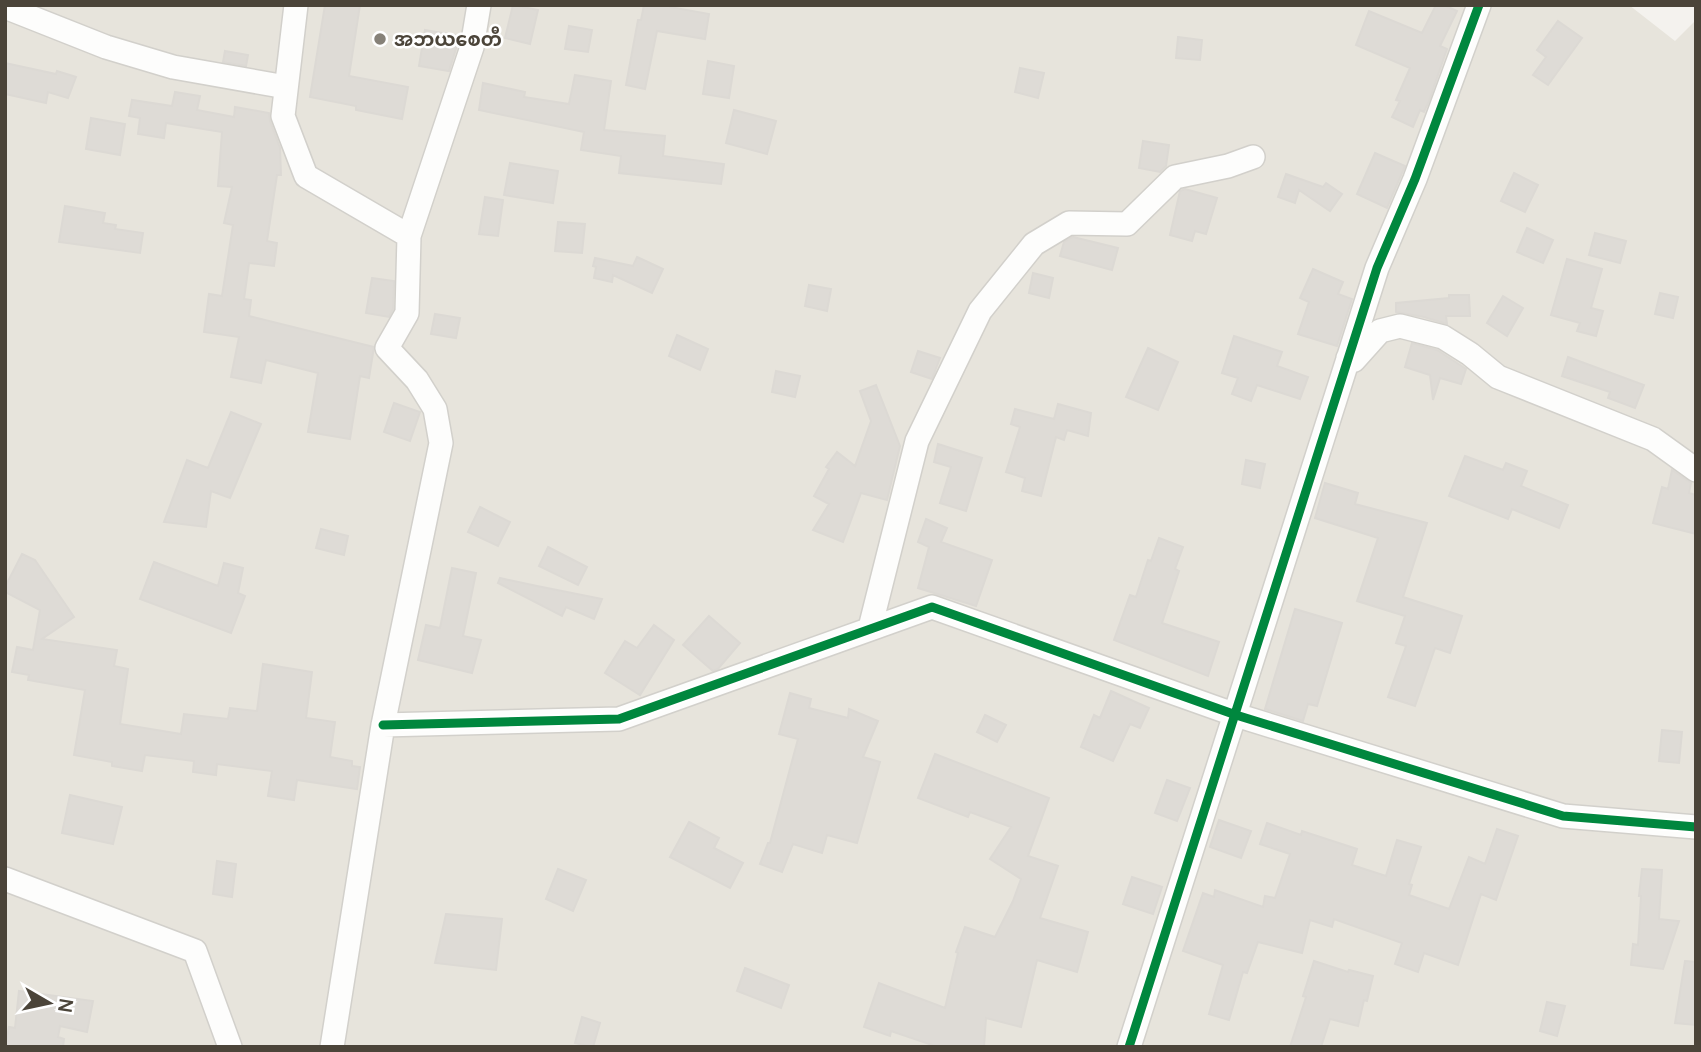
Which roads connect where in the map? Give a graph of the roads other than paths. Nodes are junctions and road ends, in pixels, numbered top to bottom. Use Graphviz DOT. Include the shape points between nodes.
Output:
graph roads {
  1 [pos="296,5"];
  2 [pos="479,5"];
  3 [pos="1479,5"];
  4 [pos="5,7"];
  5 [pos="286,87"];
  6 [pos="1253,158"];
  7 [pos="409,236"];
  8 [pos="1348,358"];
  9 [pos="1696,471"];
  10 [pos="870,628"];
  11 [pos="1236,715"];
  12 [pos="383,725"];
  13 [pos="1696,827"];
  14 [pos="5,879"];
  15 [pos="230,1047"];
  16 [pos="332,1047"];
  17 [pos="1129,1047"];
  1 -- 5 [label="street"];
  2 -- 7 [label="street" via="472,47"];
  3 -- 8 [label="street" via="1377,268"];
  4 -- 5 [label="street" via="106,47 173,67"];
  5 -- 7 [label="street" via="283,116 306,176"];
  6 -- 10 [label="street" via="1175,177 1126,224 1069,223 1034,244 980,311 917,441"];
  7 -- 12 [label="street" via="407,313 387,348 417,380 435,409 441,443"];
  8 -- 9 [label="street" via="1354,360 1380,331 1400,326 1443,337 1498,377 1653,439"];
  8 -- 11 [label="street"];
  10 -- 11 [label="street" via="932,607"];
  10 -- 12 [label="street" via="619,719"];
  11 -- 13 [label="street" via="1563,816"];
  11 -- 17 [label="street"];
  12 -- 16 [label="street"];
  14 -- 15 [label="street" via="195,951"];
}
